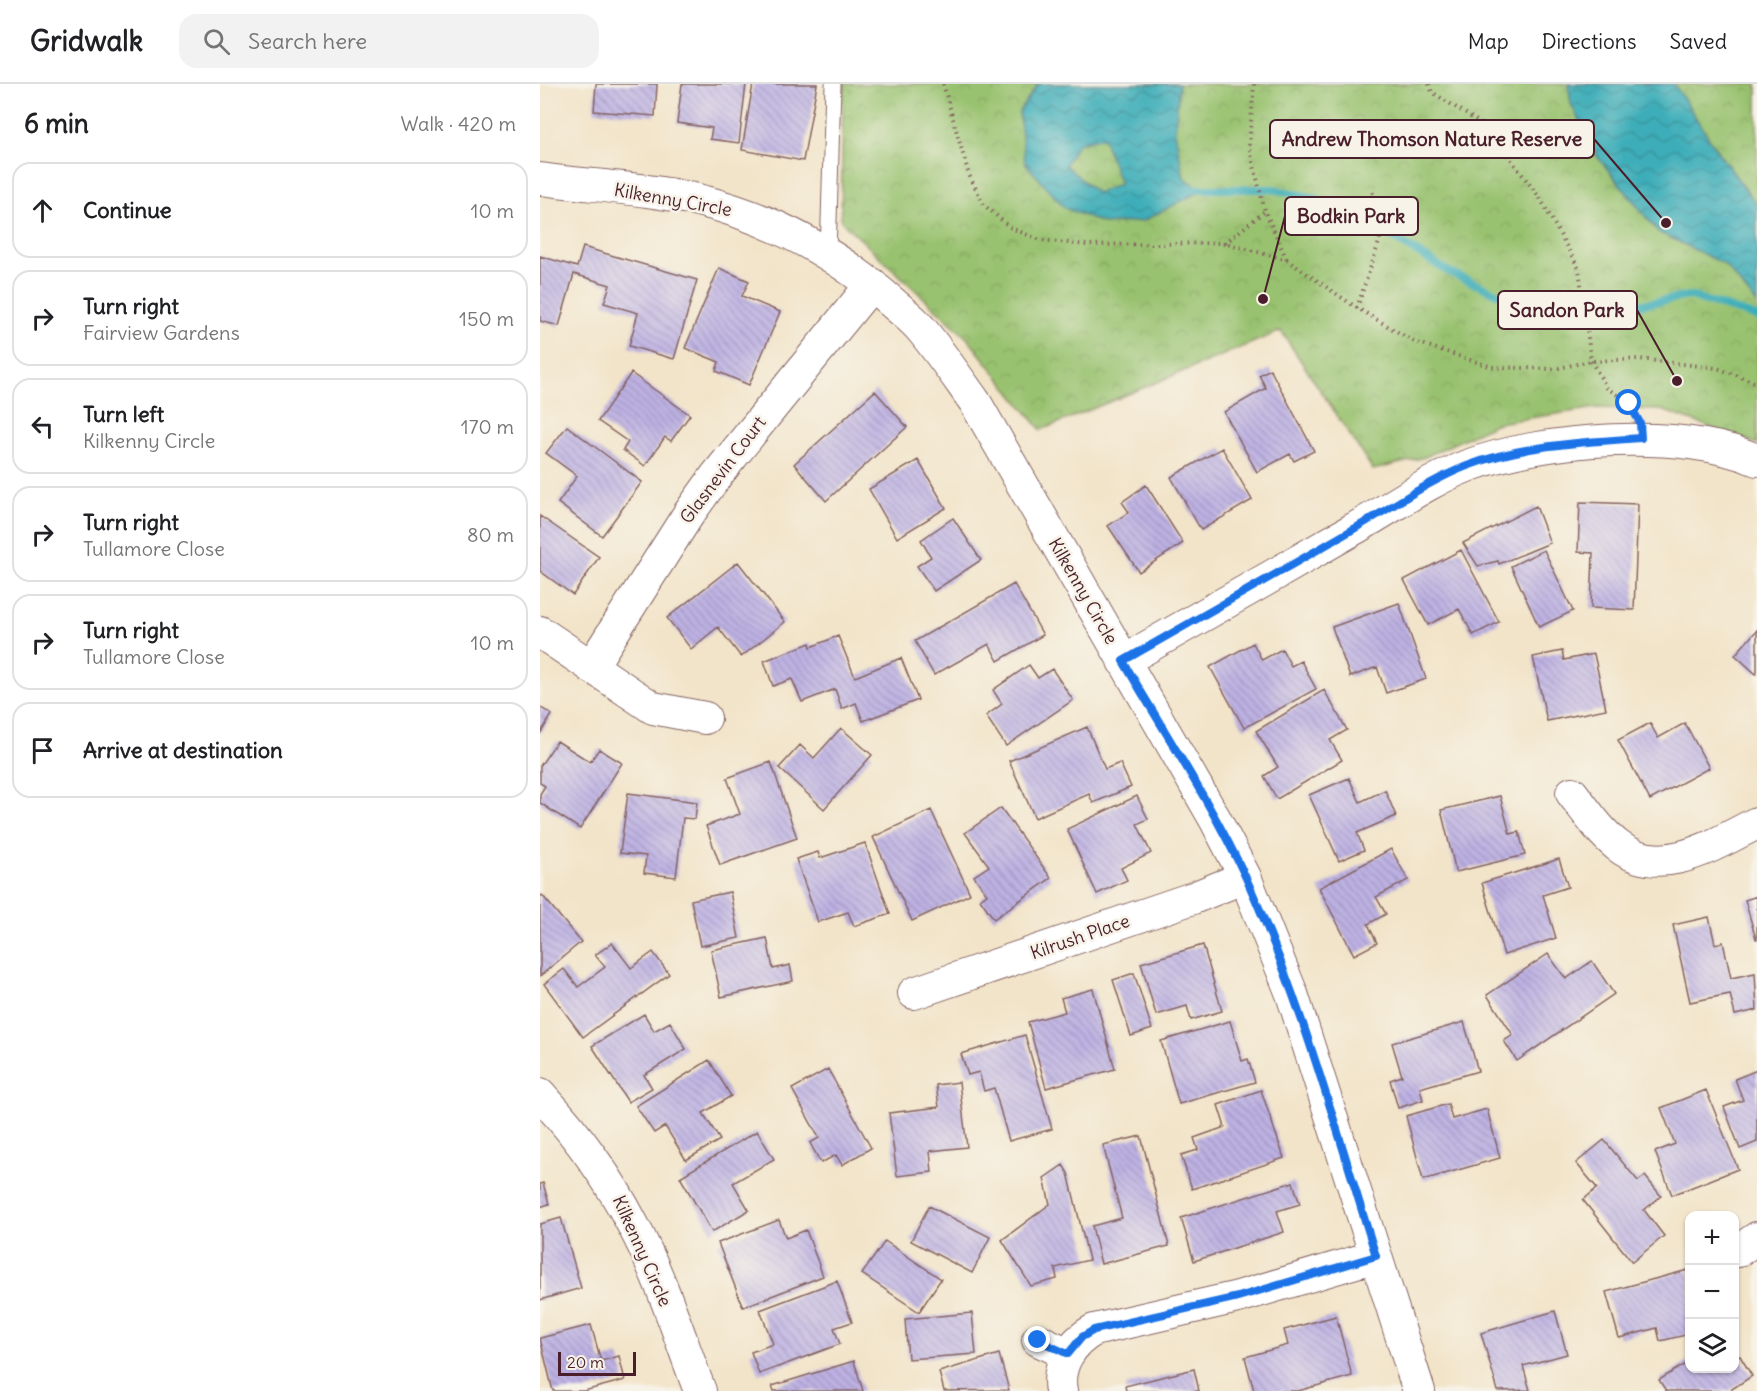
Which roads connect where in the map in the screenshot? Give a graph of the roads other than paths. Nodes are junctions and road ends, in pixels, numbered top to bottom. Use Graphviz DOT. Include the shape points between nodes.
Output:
graph roads {
  1 [pos="833,84"];
  2 [pos="540,179"];
  3 [pos="828,255"];
  4 [pos="872,284"];
  5 [pos="1757,460"];
  6 [pos="540,632"];
  7 [pos="1123,661"];
  8 [pos="591,668"];
  9 [pos="705,718"];
  10 [pos="1572,793"];
  11 [pos="1757,823"];
  12 [pos="1245,877"];
  13 [pos="914,993"];
  14 [pos="540,1094"];
  15 [pos="1376,1256"];
  16 [pos="1038,1340"];
  17 [pos="1068,1354"];
  18 [pos="700,1391"];
  19 [pos="1061,1391"];
  20 [pos="1419,1391"];
  1 -- 3 [label="lane"];
  2 -- 3 [label="street, Kilkenny Circle" via="713,204 790,233"];
  3 -- 4 [label="street, Kilkenny Circle"];
  4 -- 7 [label="street, Kilkenny Circle" via="919,327 975,402"];
  4 -- 8 [label="street, Glasnevin Court" via="705,491"];
  5 -- 7 [label="street" via="1706,446 1641,438 1556,446 1467,466 1429,483"];
  6 -- 8 [label="street"];
  7 -- 12 [label="street, Kilkenny Circle"];
  8 -- 9 [label="street" via="653,708"];
  10 -- 11 [label="street" via="1617,846 1650,860 1688,855"];
  12 -- 13 [label="street, Kilrush Place"];
  12 -- 15 [label="street, Kilkenny Circle" via="1292,994"];
  14 -- 18 [label="street, Kilkenny Circle" via="613,1189 634,1227"];
  15 -- 17 [label="street" via="1238,1297 1094,1330"];
  15 -- 20 [label="street, Kilkenny Circle"];
  16 -- 17 [label="street"];
  17 -- 19 [label="street" via="1061,1369"];
}
